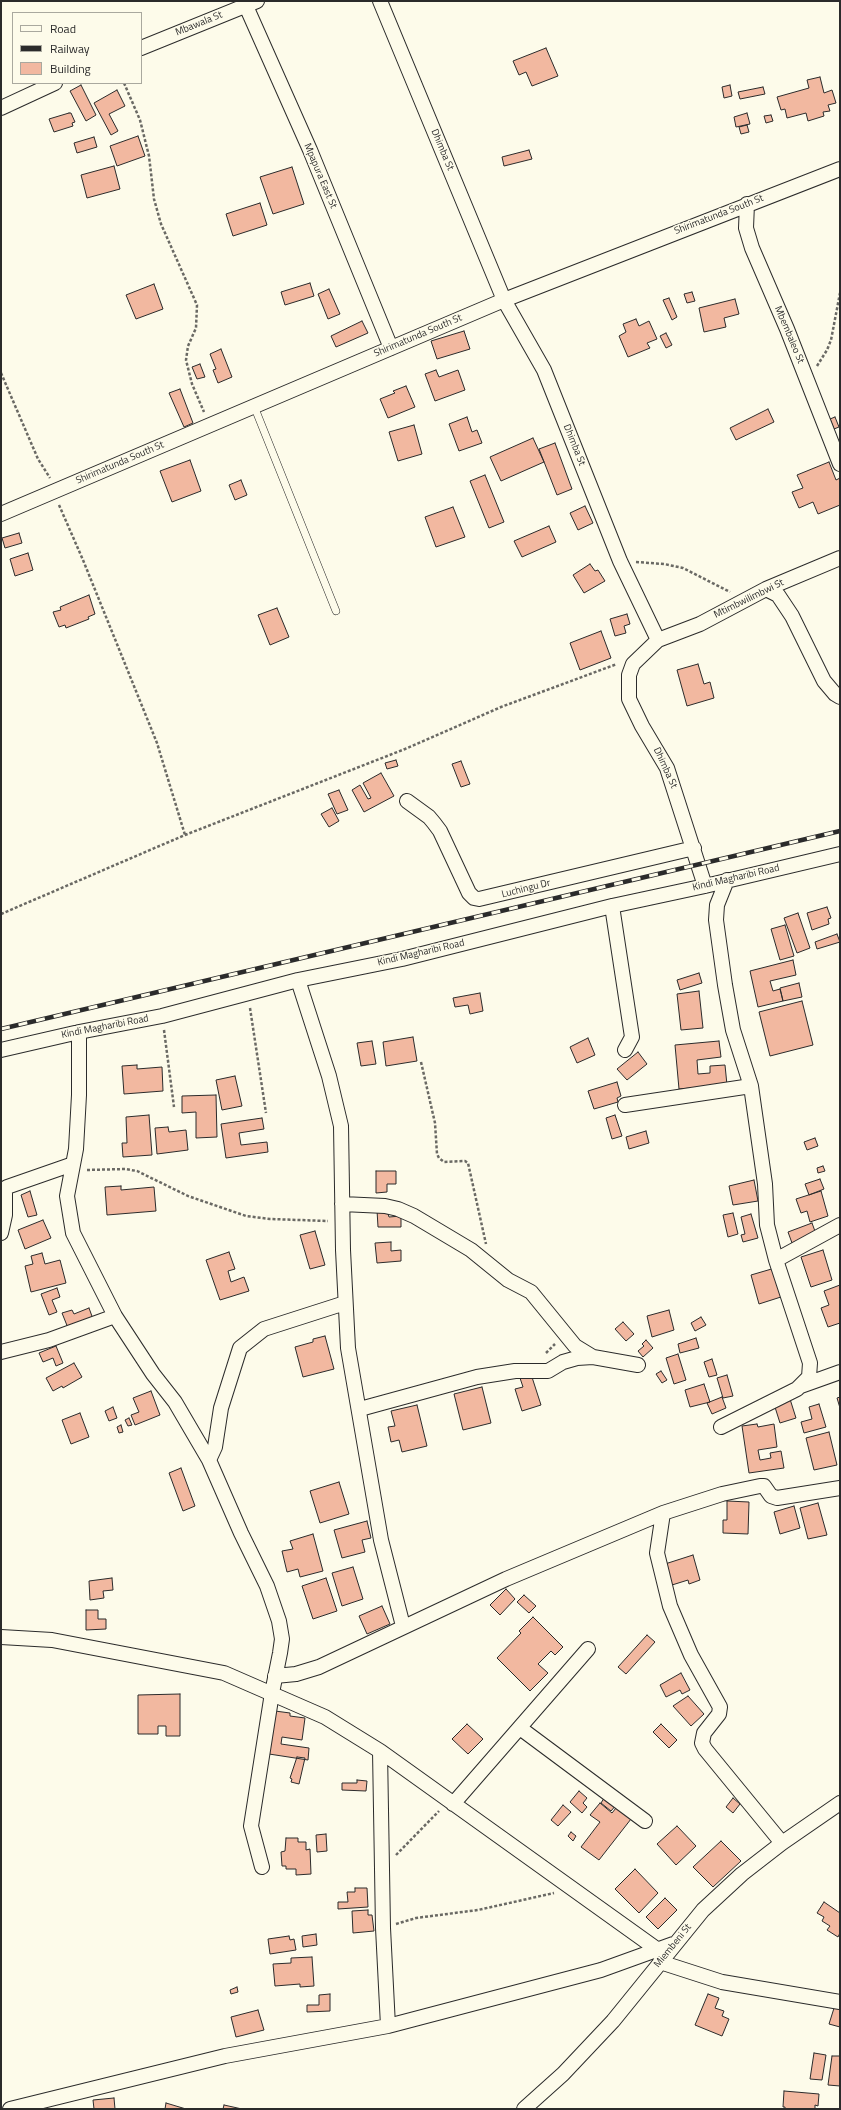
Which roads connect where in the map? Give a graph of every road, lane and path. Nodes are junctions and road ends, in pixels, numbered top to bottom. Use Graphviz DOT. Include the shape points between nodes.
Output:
graph roads {
  1 [pos="380,1"];
  2 [pos="252,3"];
  3 [pos="142,48"];
  4 [pos="53,84"];
  5 [pos="124,84"];
  6 [pos="1,108"];
  7 [pos="840,169"];
  8 [pos="747,204"];
  9 [pos="840,293"];
  10 [pos="504,300"];
  11 [pos="391,348"];
  12 [pos="1,373"];
  13 [pos="807,380"];
  14 [pos="254,406"];
  15 [pos="209,426"];
  16 [pos="840,464"];
  17 [pos="56,491"];
  18 [pos="1,514"];
  19 [pos="840,558"];
  20 [pos="620,561"];
  21 [pos="766,589"];
  22 [pos="745,600"];
  23 [pos="336,611"];
  24 [pos="658,640"];
  25 [pos="618,664"];
  26 [pos="840,697"];
  27 [pos="407,801"];
  28 [pos="185,835"];
  29 [pos="694,848"];
  30 [pos="840,854"];
  31 [pos="727,880"];
  32 [pos="705,886"];
  33 [pos="612,906"];
  34 [pos="1,914"];
  35 [pos="298,980"];
  36 [pos="248,994"];
  37 [pos="162,1016"];
  38 [pos="79,1032"];
  39 [pos="1,1050"];
  40 [pos="625,1050"];
  41 [pos="421,1062"];
  42 [pos="751,1086"];
  43 [pos="625,1105"];
  44 [pos="174,1107"];
  45 [pos="266,1113"];
  46 [pos="73,1167"];
  47 [pos="342,1204"];
  48 [pos="342,1222"];
  49 [pos="840,1225"];
  50 [pos="1,1233"];
  51 [pos="776,1260"];
  52 [pos="492,1268"];
  53 [pos="346,1303"];
  54 [pos="115,1316"];
  55 [pos="1,1352"];
  56 [pos="593,1357"];
  57 [pos="638,1365"];
  58 [pos="840,1372"];
  59 [pos="799,1387"];
  60 [pos="360,1409"];
  61 [pos="721,1427"];
  62 [pos="209,1460"];
  63 [pos="840,1488"];
  64 [pos="663,1513"];
  65 [pos="403,1626"];
  66 [pos="1,1637"];
  67 [pos="588,1649"];
  68 [pos="275,1676"];
  69 [pos="272,1693"];
  70 [pos="520,1728"];
  71 [pos="380,1751"];
  72 [pos="451,1802"];
  73 [pos="840,1803"];
  74 [pos="645,1821"];
  75 [pos="782,1843"];
  76 [pos="262,1867"];
  77 [pos="383,1869"];
  78 [pos="572,1888"];
  79 [pos="383,1928"];
  80 [pos="659,1956"];
  81 [pos="840,2002"];
  82 [pos="388,2026"];
  83 [pos="10,2109"];
  84 [pos="524,2109"];
  1 -- 10 [label="street, Dhimba St"];
  2 -- 3 [label="street, Mbawala St"];
  2 -- 11 [label="street, Mpapura East St"];
  4 -- 6 [label="street"];
  5 -- 15 [label="path" via="140,120 161,224 197,305 196,328 188,346 186,360 192,384"];
  7 -- 8 [label="street, Shirimatunda South St"];
  8 -- 10 [label="street, Shirimatunda South St"];
  8 -- 13 [label="street, Mbembaleo St" via="746,228 752,248"];
  9 -- 13 [label="path" via="827,350"];
  10 -- 11 [label="street, Shirimatunda South St"];
  10 -- 20 [label="street, Dhimba St" via="544,370"];
  11 -- 14 [label="street, Shirimatunda South St"];
  12 -- 17 [label="path" via="38,459"];
  13 -- 16 [label="street, Mbembaleo St"];
  14 -- 15 [label="street, Shirimatunda South St"];
  14 -- 23 [label="lane"];
  15 -- 17 [label="street, Shirimatunda South St"];
  17 -- 18 [label="street, Shirimatunda South St"];
  17 -- 28 [label="path" via="157,743"];
  19 -- 21 [label="street, Mtimbwilimbwi St"];
  20 -- 22 [label="path" via="684,568"];
  20 -- 24 [label="street, Dhimba St"];
  21 -- 22 [label="street, Mtimbwilimbwi St"];
  21 -- 26 [label="street" via="778,596 789,611 824,681"];
  22 -- 24 [label="street, Mtimbwilimbwi St" via="700,624"];
  24 -- 29 [label="street, Dhimba St" via="633,664 629,676 629,699 667,768"];
  25 -- 28 [label="path" via="501,707 405,749"];
  27 -- 29 [label="street, Luchingu Dr" via="434,823 469,894 479,899"];
  28 -- 34 [label="path"];
  29 -- 32 [label="street, Dhimba St"];
  30 -- 31 [label="street, Kindi Magharibi Road"];
  31 -- 32 [label="street, Kindi Magharibi Road"];
  31 -- 42 [label="street" via="717,905 717,940 733,1030"];
  32 -- 33 [label="street, Kindi Magharibi Road"];
  33 -- 35 [label="street, Kindi Magharibi Road" via="402,959"];
  33 -- 40 [label="street" via="632,1037"];
  35 -- 36 [label="street, Kindi Magharibi Road"];
  35 -- 47 [label="street" via="329,1076 341,1126"];
  36 -- 37 [label="street, Kindi Magharibi Road"];
  36 -- 45 [label="path"];
  37 -- 38 [label="street, Kindi Magharibi Road"];
  37 -- 44 [label="path"];
  38 -- 39 [label="street, Kindi Magharibi Road"];
  38 -- 46 [label="street" via="79,1095"];
  41 -- 52 [label="path" via="435,1123 437,1154 441,1160 465,1161 470,1168"];
  42 -- 43 [label="street"];
  42 -- 51 [label="street" via="764,1176 767,1225"];
  46 -- 48 [label="path" via="137,1171 188,1196 246,1216"];
  46 -- 50 [label="street" via="7,1187"];
  46 -- 54 [label="street" via="67,1196 73,1233"];
  47 -- 48 [label="street"];
  47 -- 52 [label="street" via="385,1206 414,1216 478,1255"];
  48 -- 53 [label="street"];
  49 -- 51 [label="street"];
  51 -- 59 [label="street" via="810,1363 809,1377"];
  52 -- 56 [label="street" via="531,1292 575,1346"];
  53 -- 60 [label="street" via="348,1348"];
  53 -- 62 [label="street" via="264,1329 240,1348 221,1408 215,1447"];
  54 -- 55 [label="street" via="49,1340"];
  54 -- 62 [label="street" via="153,1374 175,1402"];
  56 -- 57 [label="street"];
  56 -- 60 [label="street" via="563,1362 548,1371 515,1371 477,1377"];
  58 -- 59 [label="street"];
  59 -- 61 [label="street"];
  60 -- 65 [label="street" via="381,1540"];
  62 -- 68 [label="street" via="275,1607 282,1639"];
  63 -- 64 [label="street" via="777,1498 771,1496 764,1486 760,1486 722,1494"];
  64 -- 65 [label="street" via="506,1579"];
  64 -- 75 [label="street" via="657,1553 667,1594 690,1655 718,1699 720,1707 719,1714 704,1733 702,1742"];
  65 -- 68 [label="street" via="319,1667 296,1674"];
  66 -- 69 [label="street" via="52,1640 224,1673"];
  67 -- 70 [label="street"];
  68 -- 69 [label="street"];
  69 -- 71 [label="street" via="325,1717"];
  69 -- 76 [label="street" via="251,1826"];
  70 -- 72 [label="street"];
  70 -- 74 [label="street"];
  71 -- 72 [label="street"];
  71 -- 77 [label="street"];
  72 -- 77 [label="path"];
  72 -- 78 [label="street"];
  73 -- 75 [label="street, Miembeni St"];
  75 -- 80 [label="street, Miembeni St" via="702,1910 673,1944"];
  77 -- 79 [label="street"];
  78 -- 79 [label="path" via="478,1910 416,1918"];
  78 -- 80 [label="street"];
  79 -- 82 [label="street"];
  80 -- 81 [label="street" via="722,1982"];
  80 -- 82 [label="street"];
  80 -- 84 [label="street, Miembeni St" via="613,2021 563,2074"];
  82 -- 83 [label="street" via="225,2056"];
}
